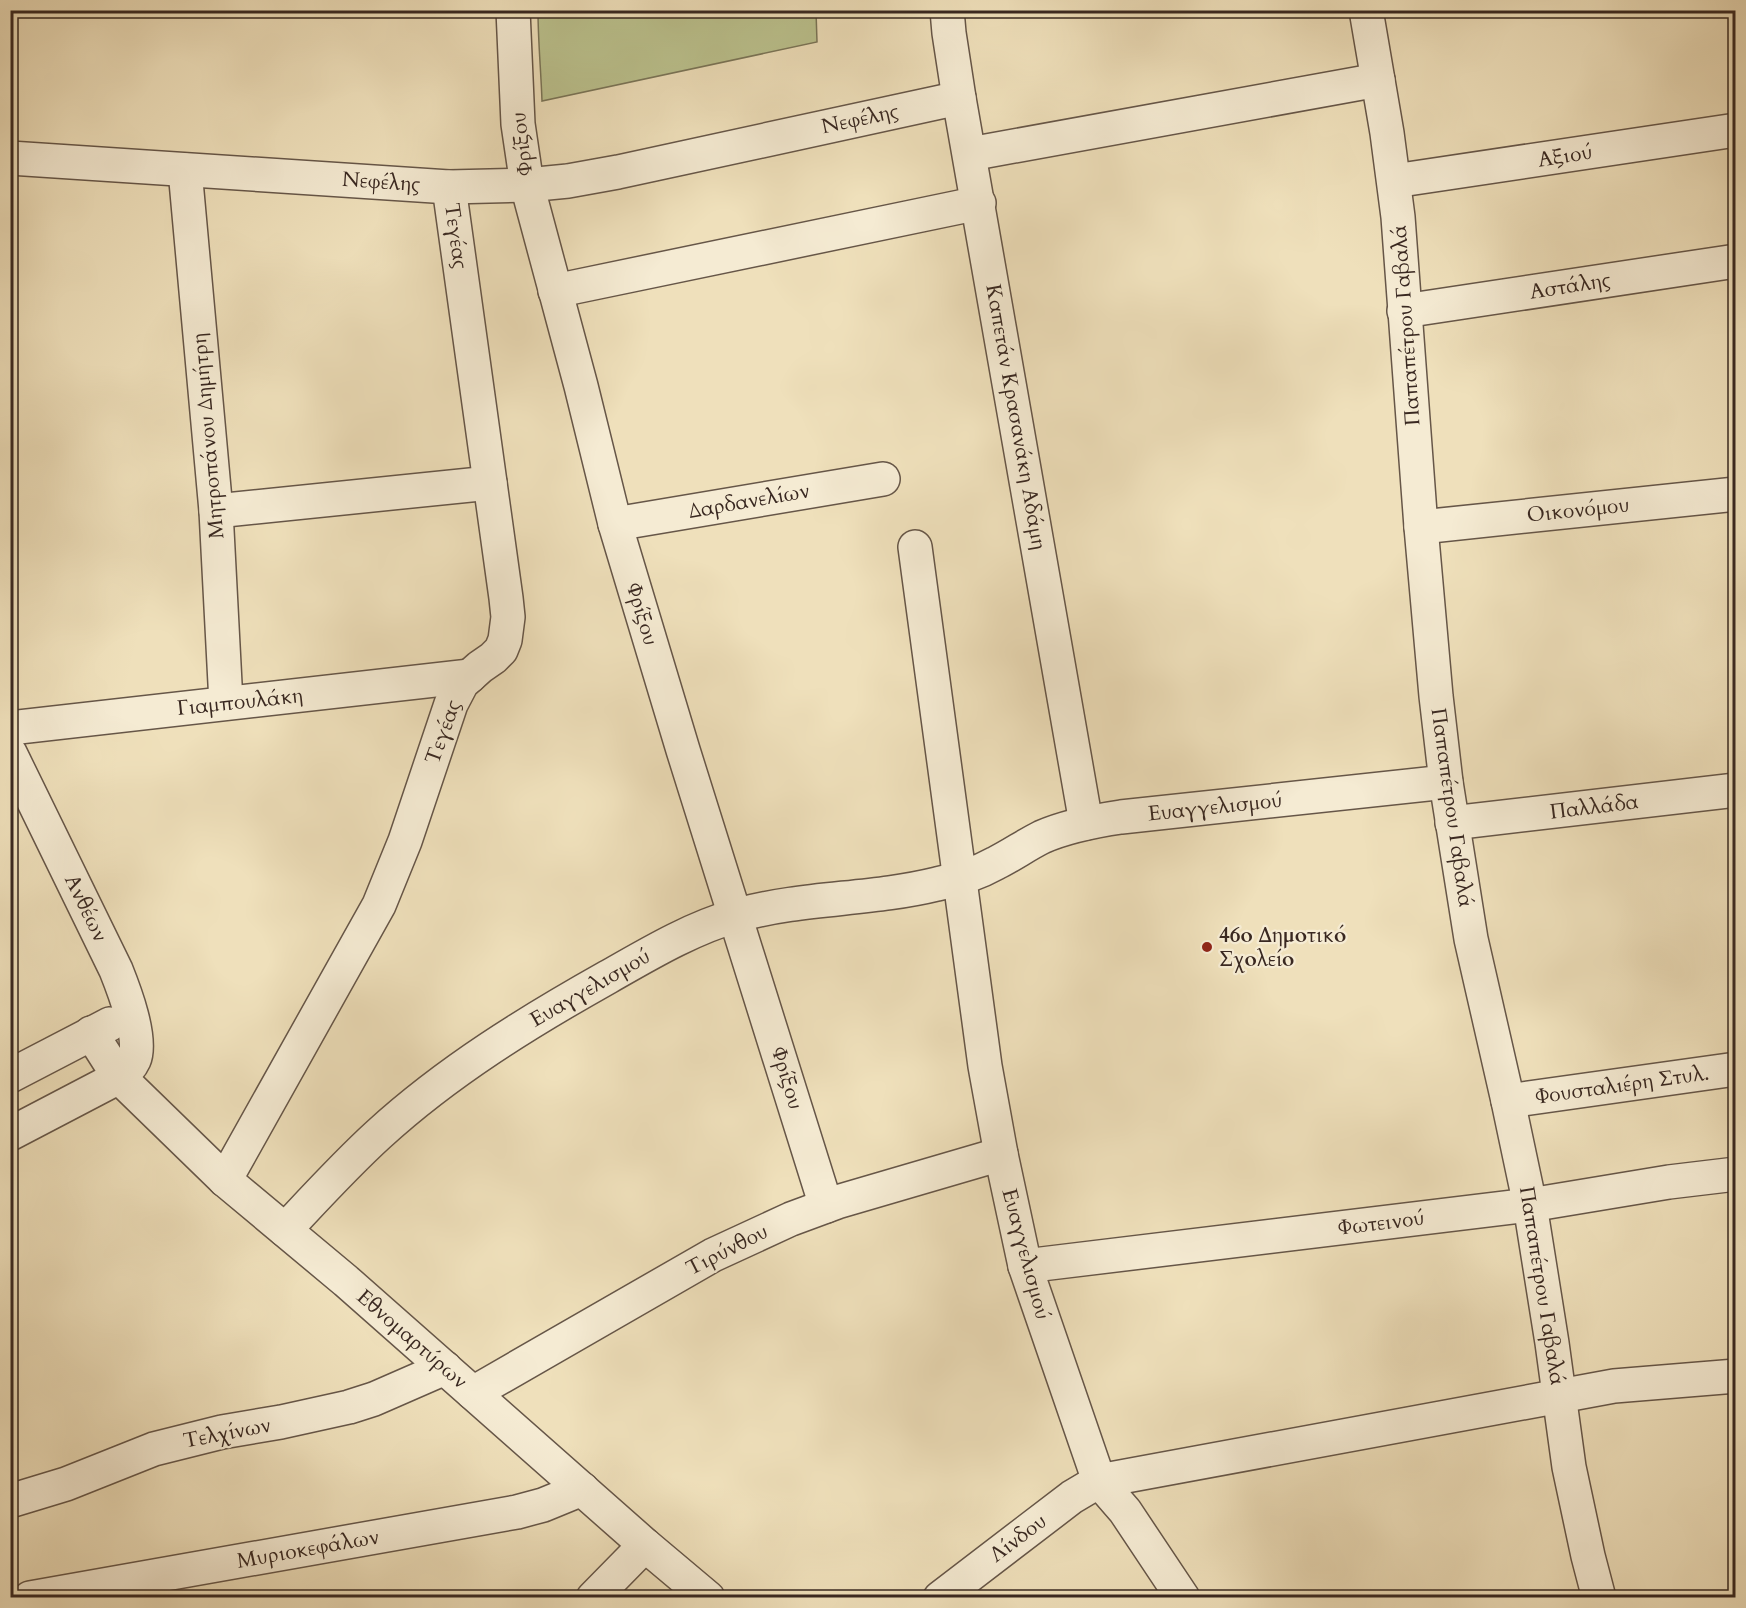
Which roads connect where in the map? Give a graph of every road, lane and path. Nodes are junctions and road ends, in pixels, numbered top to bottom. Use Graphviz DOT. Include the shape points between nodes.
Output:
graph roads {
  1 [pos="513,10"];
  2 [pos="947,10"];
  3 [pos="1366,10"];
  4 [pos="1378,80"];
  5 [pos="959,98"];
  6 [pos="1736,130"];
  7 [pos="970,154"];
  8 [pos="10,158"];
  9 [pos="185,170"];
  10 [pos="1394,182"];
  11 [pos="527,184"];
  12 [pos="450,187"];
  13 [pos="979,202"];
  14 [pos="1736,261"];
  15 [pos="555,291"];
  16 [pos="1404,311"];
  17 [pos="883,479"];
  18 [pos="490,483"];
  19 [pos="1736,494"];
  20 [pos="216,511"];
  21 [pos="615,524"];
  22 [pos="1421,527"];
  23 [pos="915,546"];
  24 [pos="470,676"];
  25 [pos="226,703"];
  26 [pos="10,728"];
  27 [pos="10,753"];
  28 [pos="1446,782"];
  29 [pos="1736,790"];
  30 [pos="1086,823"];
  31 [pos="1452,823"];
  32 [pos="960,878"];
  33 [pos="736,916"];
  34 [pos="131,1014"];
  35 [pos="91,1033"];
  36 [pos="1736,1069"];
  37 [pos="124,1073"];
  38 [pos="10,1076"];
  39 [pos="1508,1101"];
  40 [pos="10,1134"];
  41 [pos="1001,1154"];
  42 [pos="1736,1174"];
  43 [pos="225,1180"];
  44 [pos="1530,1205"];
  45 [pos="826,1206"];
  46 [pos="285,1230"];
  47 [pos="1025,1266"];
  48 [pos="445,1368"];
  49 [pos="1736,1376"];
  50 [pos="473,1393"];
  51 [pos="1559,1395"];
  52 [pos="1099,1481"];
  53 [pos="582,1489"];
  54 [pos="10,1501"];
  55 [pos="645,1545"];
  56 [pos="30,1598"];
  57 [pos="593,1598"];
  58 [pos="708,1598"];
  59 [pos="940,1598"];
  60 [pos="1183,1598"];
  61 [pos="1599,1598"];
  1 -- 11 [label="street, Φρίξου" via="518,124"];
  2 -- 5 [label="street, Καπετάν Κρασανάκη Αδάμη"];
  3 -- 4 [label="street, Παπαπέτρου Γαβαλά"];
  4 -- 7 [label="street"];
  4 -- 10 [label="street, Παπαπέτρου Γαβαλά"];
  5 -- 7 [label="street, Καπετάν Κρασανάκη Αδάμη"];
  5 -- 11 [label="street, Νεφέλης" via="618,172"];
  6 -- 10 [label="street, Αξιού"];
  7 -- 13 [label="street, Καπετάν Κρασανάκη Αδάμη"];
  8 -- 9 [label="street, Νεφέλης"];
  9 -- 12 [label="street, Νεφέλης"];
  9 -- 20 [label="street, Μητροπάνου Δημήτρη"];
  10 -- 16 [label="street, Παπαπέτρου Γαβαλά"];
  11 -- 12 [label="street, Νεφέλης"];
  11 -- 15 [label="street, Φρίξου"];
  12 -- 18 [label="street, Τεγέας"];
  13 -- 15 [label="street"];
  13 -- 30 [label="street, Καπετάν Κρασανάκη Αδάμη"];
  14 -- 16 [label="street, Αστάλης"];
  15 -- 21 [label="street, Φρίξου"];
  16 -- 22 [label="street, Παπαπέτρου Γαβαλά"];
  17 -- 21 [label="street, Δαρδανελίων"];
  18 -- 20 [label="street"];
  18 -- 24 [label="street, Τεγέας" via="507,598 507,631 501,650"];
  19 -- 22 [label="street, Οικονόμου"];
  20 -- 25 [label="street, Μητροπάνου Δημήτρη"];
  21 -- 33 [label="street, Φρίξου"];
  22 -- 28 [label="street, Παπαπέτρου Γαβαλά"];
  23 -- 32 [label="street, Ευαγγελισμού"];
  24 -- 25 [label="street, Γιαμπουλάκη"];
  24 -- 43 [label="street, Τεγέας" via="451,704 441,729 411,824 379,905"];
  25 -- 26 [label="street, Γιαμπουλάκη"];
  27 -- 34 [label="street, Ανθέων" via="116,970"];
  28 -- 30 [label="street, Ευαγγελισμού"];
  28 -- 31 [label="street, Παπαπέτρου Γαβαλά"];
  29 -- 31 [label="street, Παλλάδα"];
  30 -- 32 [label="street, Ευαγγελισμού" via="1040,838 994,865"];
  31 -- 39 [label="street, Παπαπέτρου Γαβαλά" via="1471,939"];
  32 -- 33 [label="street, Ευαγγελισμού" via="904,891"];
  32 -- 41 [label="street, Ευαγγελισμού"];
  33 -- 45 [label="street, Φρίξου"];
  33 -- 46 [label="street, Ευαγγελισμού" via="663,946 494,1045 380,1133"];
  34 -- 35 [label="street"];
  34 -- 37 [label="street, Ανθέων" via="137,1048 135,1059"];
  35 -- 37 [label="street, Εθνομαρτύρων"];
  35 -- 38 [label="street"];
  36 -- 39 [label="street, Φουσταλιέρη Στυλ."];
  37 -- 40 [label="street"];
  37 -- 43 [label="street, Εθνομαρτύρων"];
  39 -- 44 [label="street, Παπαπέτρου Γαβαλά"];
  41 -- 45 [label="street, Τιρύνθου"];
  41 -- 47 [label="street, Ευαγγελισμού"];
  42 -- 44 [label="street, Φωτεινού"];
  43 -- 46 [label="street, Εθνομαρτύρων"];
  44 -- 47 [label="street, Φωτεινού"];
  44 -- 51 [label="street, Παπαπέτρου Γαβαλά"];
  45 -- 50 [label="street, Τιρύνθου" via="713,1255"];
  46 -- 48 [label="street, Εθνομαρτύρων"];
  47 -- 52 [label="street, Ευαγγελισμού"];
  48 -- 50 [label="street, Εθνομαρτύρων"];
  48 -- 54 [label="street, Τελχίνων" via="349,1407 154,1449 66,1484"];
  49 -- 51 [label="street" via="1614,1386"];
  50 -- 53 [label="street, Εθνομαρτύρων"];
  51 -- 52 [label="street"];
  51 -- 61 [label="street, Παπαπέτρου Γαβαλά" via="1569,1467"];
  52 -- 59 [label="street, Λίνδου" via="1072,1497"];
  52 -- 60 [label="street, Ευαγγελισμού" via="1125,1511"];
  53 -- 55 [label="street, Εθνομαρτύρων"];
  53 -- 56 [label="street, Μυριοκεφάλων" via="518,1512"];
  55 -- 57 [label="street"];
  55 -- 58 [label="street, Εθνομαρτύρων"];
}
